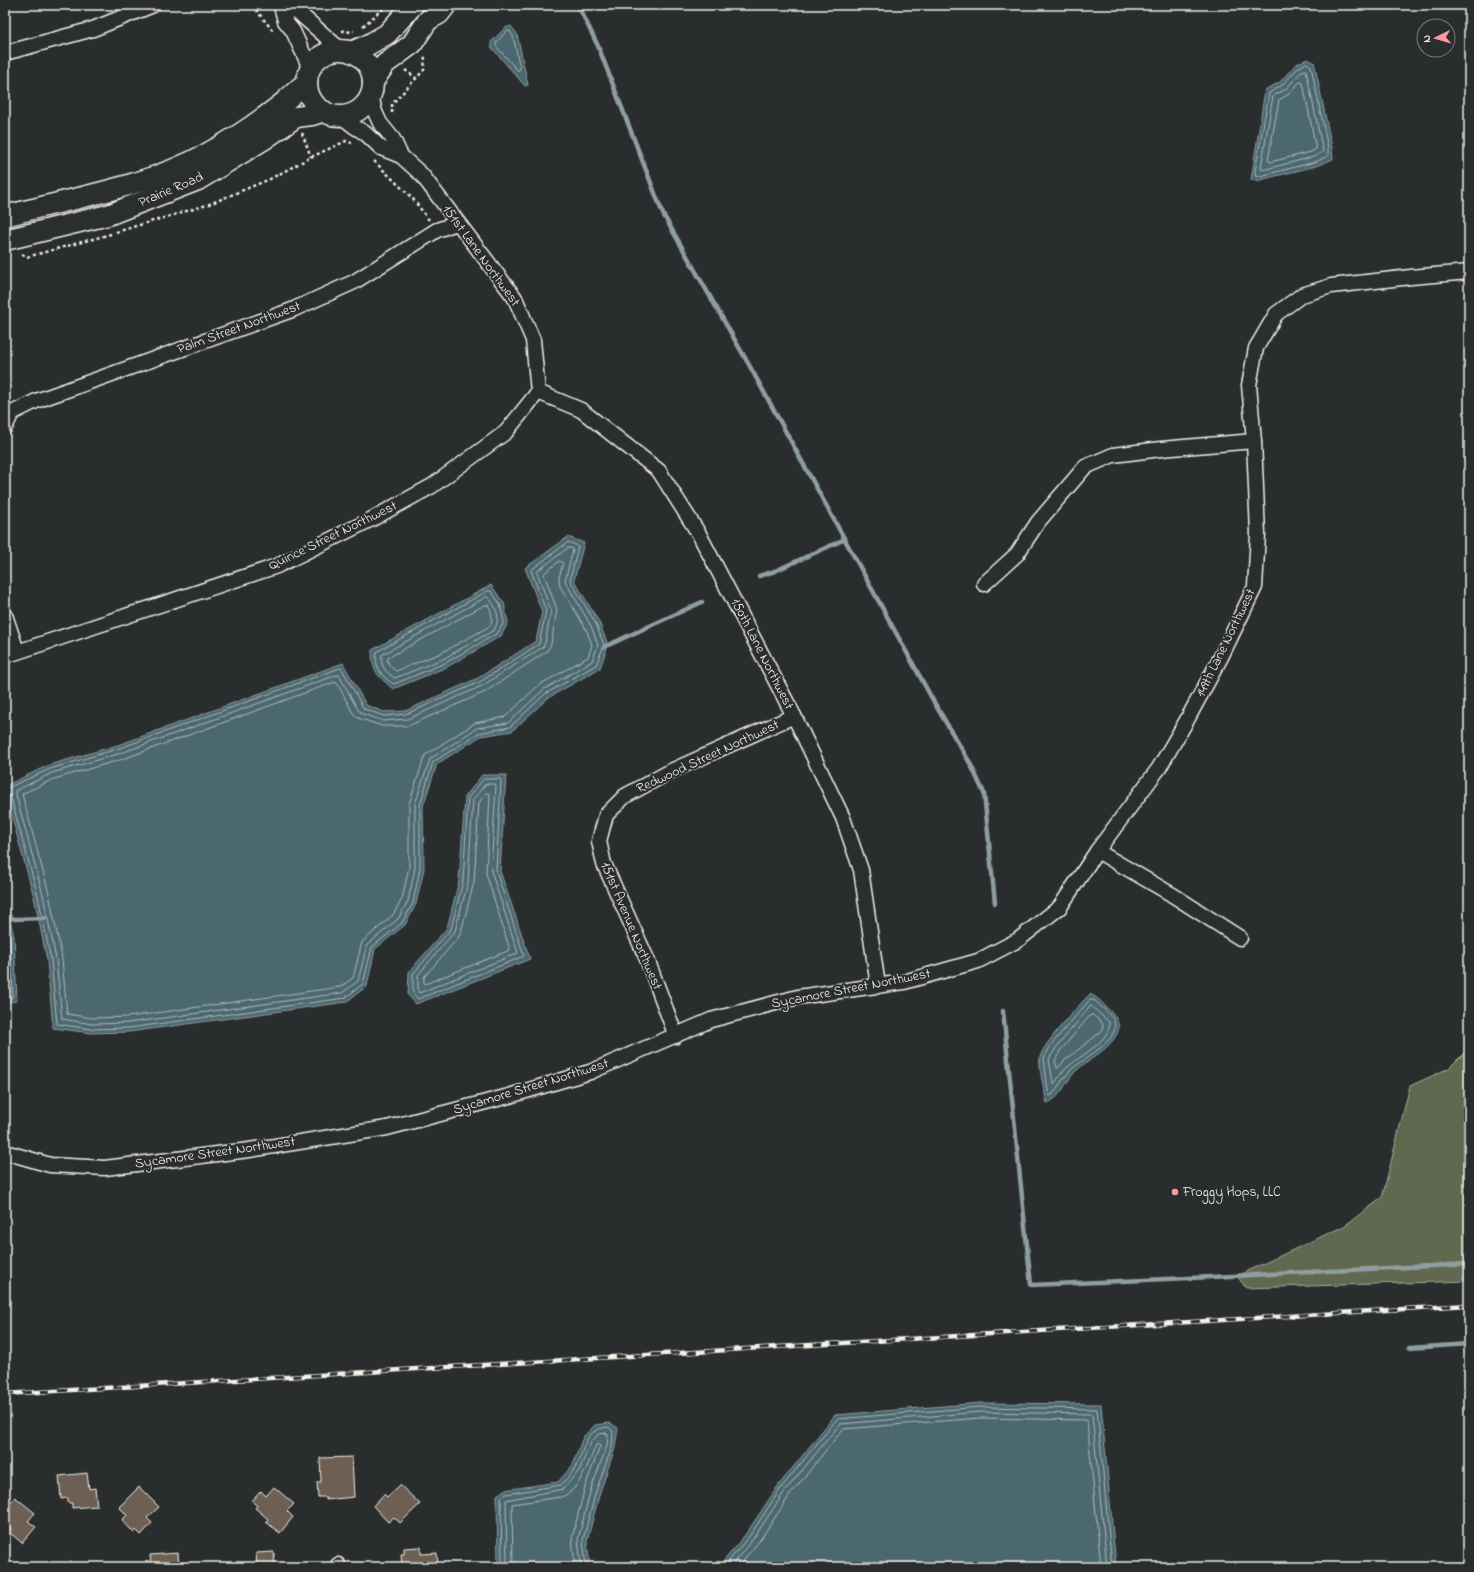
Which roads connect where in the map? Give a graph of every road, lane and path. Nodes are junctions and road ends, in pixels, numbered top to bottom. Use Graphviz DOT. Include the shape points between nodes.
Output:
graph roads {
  1 [pos="154,5"];
  2 [pos="252,5"];
  3 [pos="387,5"];
  4 [pos="413,5"];
  5 [pos="446,5"];
  6 [pos="280,6"];
  7 [pos="362,28"];
  8 [pos="340,29"];
  9 [pos="357,31"];
  10 [pos="274,32"];
  11 [pos="426,49"];
  12 [pos="346,51"];
  13 [pos="5,53"];
  14 [pos="309,75"];
  15 [pos="372,89"];
  16 [pos="332,114"];
  17 [pos="392,116"];
  18 [pos="357,144"];
  19 [pos="401,156"];
  20 [pos="374,161"];
  21 [pos="5,216"];
  22 [pos="457,223"];
  23 [pos="437,230"];
  24 [pos="11,245"];
  25 [pos="1469,272"];
  26 [pos="538,392"];
  27 [pos="5,427"];
  28 [pos="1254,440"];
  29 [pos="984,584"];
  30 [pos="5,615"];
  31 [pos="11,653"];
  32 [pos="794,716"];
  33 [pos="606,815"];
  34 [pos="1097,851"];
  35 [pos="1240,938"];
  36 [pos="878,986"];
  37 [pos="676,1036"];
  38 [pos="5,1152"];
  1 -- 13 [label="street" via="93,29"];
  2 -- 10 [label="path"];
  3 -- 7 [label="path"];
  4 -- 12 [label="street, Prairie Road" via="386,34 368,45"];
  5 -- 15 [label="street, Prairie Road" via="439,14 428,20 412,44 385,64"];
  6 -- 12 [label="street" via="299,14"];
  6 -- 14 [label="street" via="285,21 293,31"];
  8 -- 9 [label="path" via="345,32"];
  11 -- 17 [label="path" via="424,70 392,104"];
  12 -- 14 [label="street, Prairie Road" via="330,52 320,57"];
  12 -- 15 [label="street" via="360,56 367,64 371,72"];
  14 -- 16 [label="street" via="308,90 311,99"];
  14 -- 21 [label="street, Prairie Road" via="286,101 246,130 199,158 128,186"];
  15 -- 16 [label="street, Prairie Road" via="366,103 359,110 351,114"];
  15 -- 19 [label="street, 151st Lane Northwest" via="375,112"];
  16 -- 19 [label="street, 151st Lane Northwest" via="365,133 382,148"];
  16 -- 24 [label="street, Prairie Road" via="296,117 191,183 108,215"];
  18 -- 24 [label="path" via="346,141 270,179 207,205 93,239 27,257"];
  19 -- 22 [label="street, 151st Lane Northwest" via="422,175"];
  20 -- 23 [label="path" via="413,199"];
  22 -- 23 [label="street, Palm Street Northwest"];
  22 -- 26 [label="street, 151st Lane Northwest" via="515,298 533,340"];
  23 -- 27 [label="street, Palm Street Northwest" via="354,282 292,310 36,401 12,412"];
  25 -- 28 [label="street, 149th Lane Northwest" via="1331,286 1302,295 1276,314 1256,348 1249,385"];
  26 -- 31 [label="street, Quince Street Northwest" via="506,432 432,486 352,529 277,566"];
  26 -- 32 [label="street, 150th Lane Northwest" via="581,410 659,471 699,534"];
  28 -- 29 [label="street" via="1112,455 1085,467 1038,522 1017,554"];
  28 -- 34 [label="street, 149th Lane Northwest" via="1258,534 1255,587 1188,720 1159,768"];
  30 -- 31 [label="street"];
  32 -- 33 [label="street, Redwood Street Northwest" via="671,771 625,796"];
  32 -- 36 [label="street, 150th Lane Northwest" via="843,818 861,870"];
  33 -- 37 [label="street, 151st Avenue Northwest" via="598,841 604,864 647,959"];
  34 -- 35 [label="street"];
  34 -- 36 [label="street, Sycamore Street Northwest" via="1060,907 1018,940 978,961 904,982"];
  36 -- 37 [label="street, Sycamore Street Northwest" via="798,997 711,1020"];
  37 -- 38 [label="street, Sycamore Street Northwest" via="590,1072 387,1128 249,1150 104,1168 50,1165"];
}
